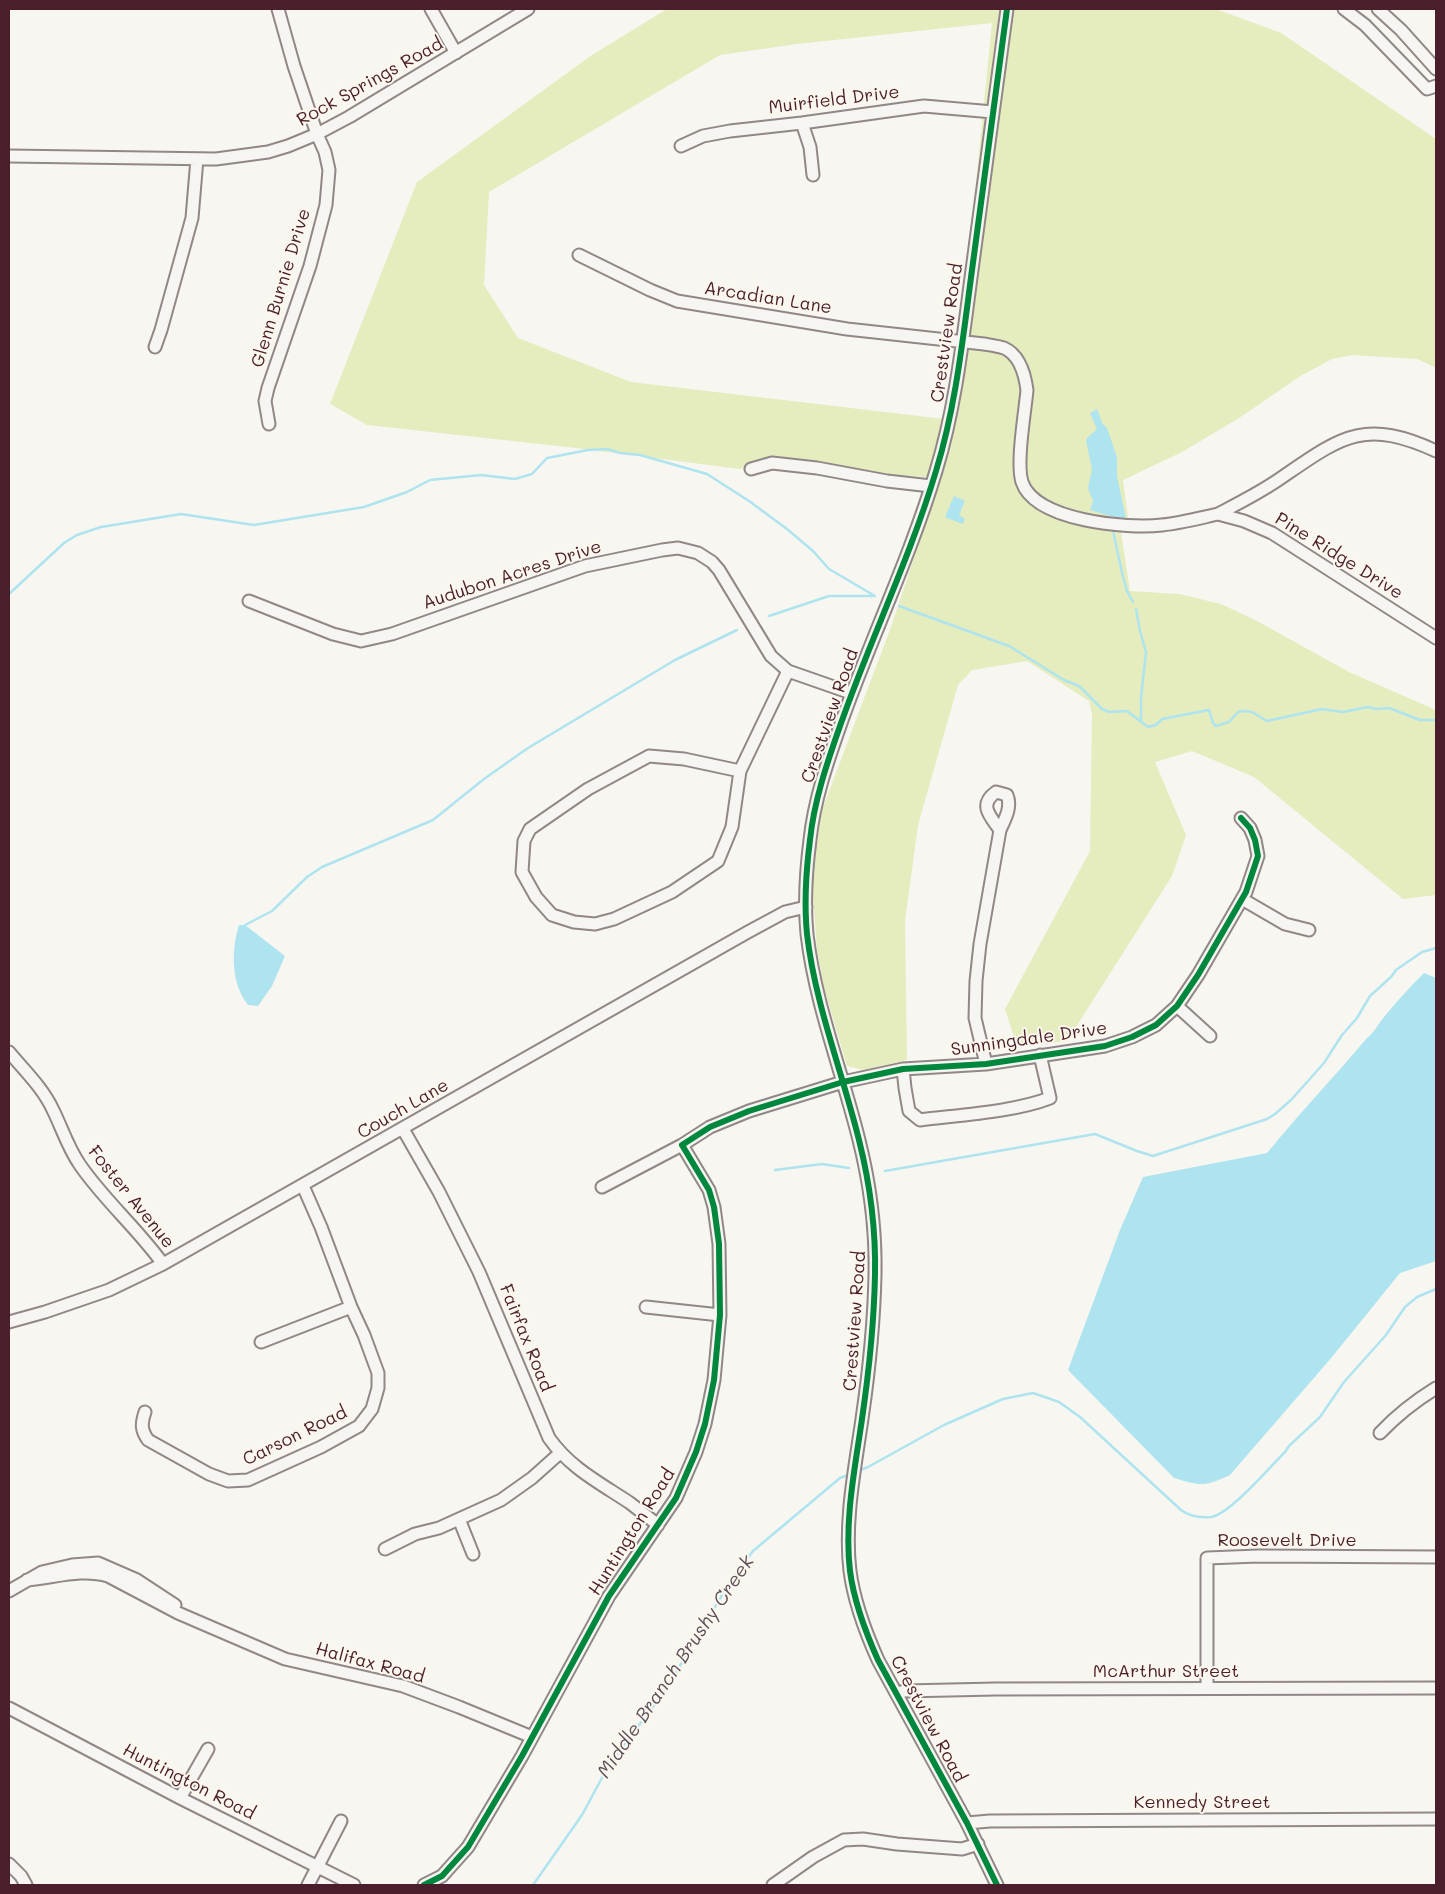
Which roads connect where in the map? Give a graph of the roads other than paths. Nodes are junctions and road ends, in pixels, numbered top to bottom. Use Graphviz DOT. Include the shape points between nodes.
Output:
graph roads {
  1 [pos="278,9"];
  2 [pos="431,9"];
  3 [pos="528,9"];
  4 [pos="1007,9"];
  5 [pos="1344,9"];
  6 [pos="1378,9"];
  7 [pos="456,54"];
  8 [pos="1436,68"];
  9 [pos="1436,86"];
  10 [pos="993,112"];
  11 [pos="802,123"];
  12 [pos="317,134"];
  13 [pos="681,146"];
  14 [pos="9,156"];
  15 [pos="197,159"];
  16 [pos="813,175"];
  17 [pos="579,255"];
  18 [pos="962,342"];
  19 [pos="155,346"];
  20 [pos="270,424"];
  21 [pos="1436,450"];
  22 [pos="751,469"];
  23 [pos="932,486"];
  24 [pos="1218,514"];
  25 [pos="248,601"];
  26 [pos="1436,638"];
  27 [pos="788,671"];
  28 [pos="851,694"];
  29 [pos="740,770"];
  30 [pos="1241,818"];
  31 [pos="1000,830"];
  32 [pos="1242,899"];
  33 [pos="806,907"];
  34 [pos="1308,930"];
  35 [pos="1177,1006"];
  36 [pos="1210,1036"];
  37 [pos="9,1052"];
  38 [pos="1040,1055"];
  39 [pos="986,1064"];
  40 [pos="903,1069"];
  41 [pos="842,1082"];
  42 [pos="404,1129"];
  43 [pos="682,1144"];
  44 [pos="303,1186"];
  45 [pos="602,1187"];
  46 [pos="163,1264"];
  47 [pos="351,1306"];
  48 [pos="646,1307"];
  49 [pos="720,1315"];
  50 [pos="9,1322"];
  51 [pos="261,1342"];
  52 [pos="1436,1388"];
  53 [pos="145,1412"];
  54 [pos="1380,1433"];
  55 [pos="560,1453"];
  56 [pos="459,1519"];
  57 [pos="658,1524"];
  58 [pos="385,1549"];
  59 [pos="472,1554"];
  60 [pos="1436,1557"];
  61 [pos="9,1591"];
  62 [pos="1207,1688"];
  63 [pos="1436,1688"];
  64 [pos="897,1694"];
  65 [pos="9,1708"];
  66 [pos="532,1737"];
  67 [pos="208,1749"];
  68 [pos="180,1798"];
  69 [pos="1436,1819"];
  70 [pos="340,1821"];
  71 [pos="967,1823"];
  72 [pos="978,1844"];
  73 [pos="9,1864"];
  74 [pos="318,1867"];
  75 [pos="26,1885"];
  76 [pos="308,1885"];
  77 [pos="354,1885"];
  78 [pos="424,1885"];
  79 [pos="773,1885"];
  80 [pos="997,1885"];
  1 -- 12 [label="street, Glenn Burnie Drive"];
  2 -- 7 [label="street"];
  3 -- 7 [label="street, Rock Springs Road"];
  4 -- 10 [label="street, Crestview Road"];
  5 -- 9 [label="street" via="1365,25 1427,89"];
  6 -- 8 [label="street"];
  7 -- 12 [label="street, Rock Springs Road"];
  10 -- 11 [label="street, Muirfield Drive" via="924,106"];
  10 -- 18 [label="street, Crestview Road"];
  11 -- 13 [label="street, Muirfield Drive" via="703,136"];
  11 -- 16 [label="street" via="810,147"];
  12 -- 15 [label="street, Rock Springs Road" via="268,152 233,158"];
  12 -- 20 [label="street, Glenn Burnie Drive" via="329,170 326,205 310,266 268,388 265,401"];
  14 -- 15 [label="street, Rock Springs Road"];
  15 -- 19 [label="street" via="192,218"];
  17 -- 18 [label="street, Arcadian Lane" via="678,301 846,329"];
  18 -- 23 [label="street, Crestview Road" via="950,414"];
  18 -- 24 [label="street, Pine Ridge Drive" via="1005,348 1021,366 1027,390 1021,477 1027,491 1041,503 1080,519 1132,526 1160,525"];
  21 -- 24 [label="street, Pine Ridge Drive" via="1379,433 1346,438"];
  22 -- 23 [label="street" via="772,463"];
  23 -- 28 [label="street, Crestview Road"];
  24 -- 26 [label="street, Pine Ridge Drive" via="1272,533"];
  25 -- 27 [label="street, Audubon Acres Drive" via="361,641 392,634 584,566 678,548 698,553 716,566 772,656"];
  27 -- 28 [label="street, Audubon Acres Drive"];
  27 -- 29 [label="street"];
  28 -- 33 [label="street, Crestview Road" via="821,780 810,837"];
  29 -- 29 [label="street" via="732,828 718,860 672,892 614,919 595,924 574,922 552,915 536,897 522,872 524,840 530,829 588,789 649,756"];
  30 -- 32 [label="street, Sunningdale Drive" via="1250,828 1258,856"];
  31 -- 39 [label="street" via="976,981 975,1018"];
  32 -- 34 [label="street" via="1285,924"];
  32 -- 35 [label="street, Sunningdale Drive"];
  33 -- 41 [label="street, Crestview Road" via="810,956"];
  33 -- 42 [label="street, Couch Lane" via="785,912 748,932"];
  35 -- 36 [label="street"];
  35 -- 38 [label="street, Sunningdale Drive" via="1156,1025 1132,1037 1105,1046"];
  37 -- 46 [label="street, Foster Avenue" via="53,1108 80,1166"];
  38 -- 39 [label="street, Sunningdale Drive"];
  38 -- 40 [label="street" via="1050,1098 995,1110 920,1120 909,1110"];
  39 -- 40 [label="street, Sunningdale Drive"];
  40 -- 41 [label="street, Sunningdale Drive"];
  41 -- 43 [label="street" via="749,1111 710,1127"];
  41 -- 64 [label="street, Crestview Road" via="869,1186 875,1243 874,1320 853,1486 850,1568 866,1632"];
  42 -- 44 [label="street, Couch Lane"];
  42 -- 55 [label="street, Fairfax Road" via="463,1237 549,1438"];
  43 -- 45 [label="street"];
  43 -- 49 [label="street, Huntington Road" via="714,1207 719,1244"];
  44 -- 46 [label="street, Couch Lane"];
  44 -- 47 [label="street, Carson Road"];
  46 -- 50 [label="street, Couch Lane" via="102,1292"];
  47 -- 51 [label="street"];
  47 -- 53 [label="street, Carson Road" via="378,1372 378,1388 372,1408 360,1426 321,1447 248,1480 228,1481 148,1440 143,1433"];
  48 -- 49 [label="street"];
  49 -- 57 [label="street, Huntington Road" via="714,1380 705,1424 676,1498"];
  52 -- 54 [label="street" via="1395,1417"];
  55 -- 56 [label="street" via="501,1500"];
  55 -- 57 [label="street, Fairfax Road" via="591,1479"];
  56 -- 58 [label="street" via="414,1534"];
  56 -- 59 [label="street"];
  57 -- 66 [label="street, Huntington Road" via="609,1596"];
  60 -- 62 [label="street, Roosevelt Drive" via="1207,1558"];
  61 -- 66 [label="street, Halifax Road" via="42,1572 72,1565 98,1564 137,1580 200,1622 285,1658 403,1686"];
  62 -- 63 [label="street, McArthur Street"];
  62 -- 64 [label="street, McArthur Street" via="926,1690"];
  64 -- 71 [label="street, Crestview Road"];
  65 -- 68 [label="street, Huntington Road"];
  66 -- 78 [label="street, Huntington Road" via="468,1847 442,1876"];
  67 -- 68 [label="street"];
  68 -- 74 [label="street, Huntington Road"];
  69 -- 71 [label="street, Kennedy Street"];
  70 -- 74 [label="street"];
  71 -- 72 [label="street, Crestview Road"];
  72 -- 79 [label="street" via="962,1849 844,1840"];
  72 -- 80 [label="street, Crestview Road"];
  73 -- 75 [label="street"];
  74 -- 76 [label="street"];
  74 -- 77 [label="street, Huntington Road"];
}
